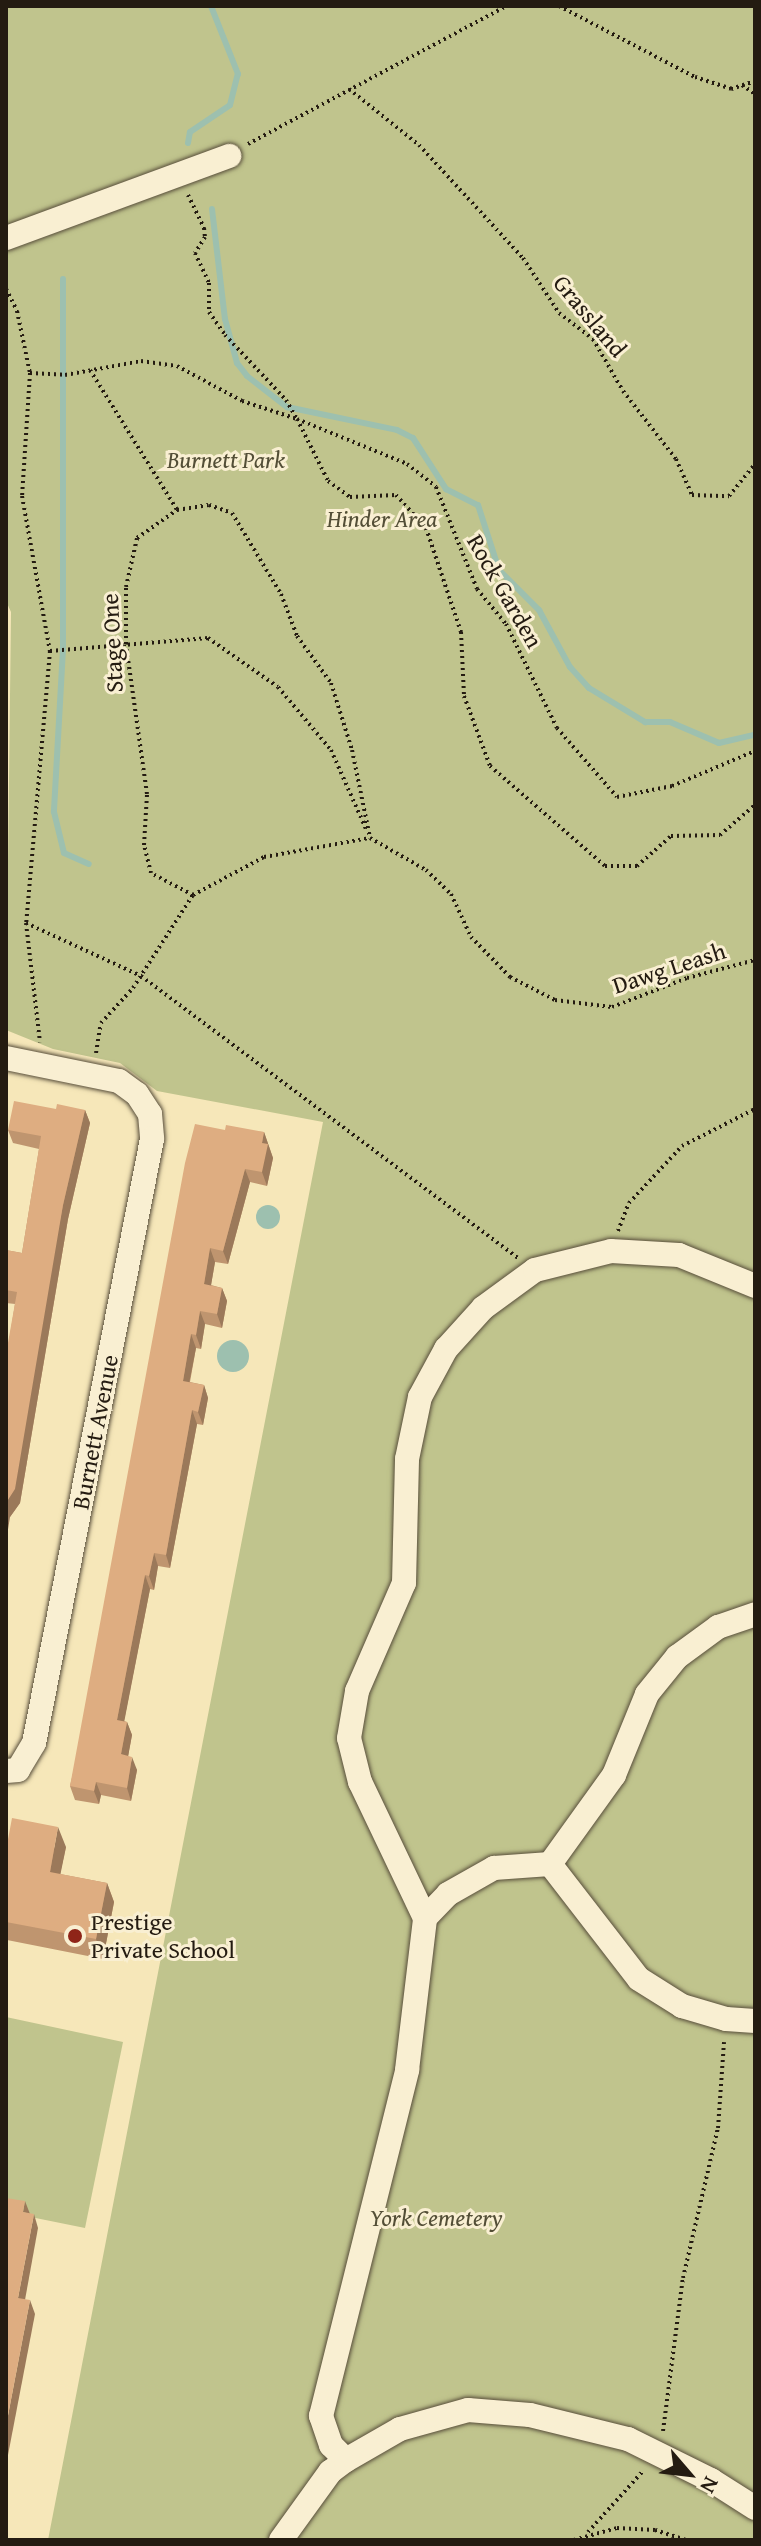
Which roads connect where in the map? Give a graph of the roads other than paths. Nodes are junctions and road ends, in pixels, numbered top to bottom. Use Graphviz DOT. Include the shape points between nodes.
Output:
graph roads {
  1 [pos="229,156"];
  2 [pos="6,238"];
  3 [pos="6,1058"];
  4 [pos="755,1286"];
  5 [pos="755,1614"];
  6 [pos="12,1770"];
  7 [pos="550,1864"];
  8 [pos="425,1918"];
  9 [pos="755,2021"];
  10 [pos="346,2460"];
  11 [pos="755,2508"];
  12 [pos="281,2540"];
  1 -- 2 [label="street"];
  3 -- 6 [label="street, Burnett Avenue" via="119,1081 137,1094 150,1114 152,1139 34,1743"];
  4 -- 8 [label="street" via="679,1255 611,1251 535,1270 483,1308 455,1339 420,1397 407,1459 404,1583 350,1716 360,1782"];
  5 -- 7 [label="street" via="718,1627 677,1657 647,1694 614,1775"];
  7 -- 8 [label="street" via="494,1868 448,1894"];
  7 -- 9 [label="street" via="639,1979 682,2006"];
  8 -- 10 [label="street" via="407,2070 321,2416 331,2445"];
  10 -- 11 [label="street" via="400,2429 468,2410 530,2415 628,2439"];
  10 -- 12 [label="street" via="330,2472"];
}
